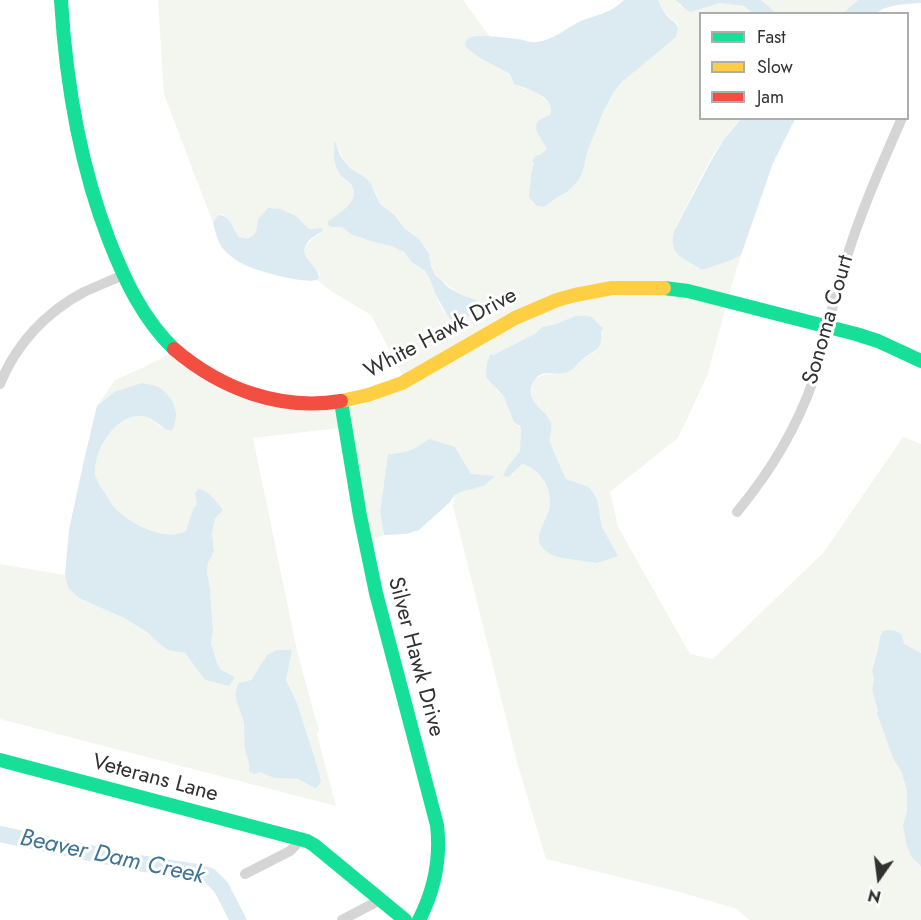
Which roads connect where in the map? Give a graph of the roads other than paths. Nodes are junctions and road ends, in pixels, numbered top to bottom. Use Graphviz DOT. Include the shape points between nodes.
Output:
graph roads {
  1 [pos="61,0"];
  2 [pos="901,120"];
  3 [pos="123,275"];
  4 [pos="828,326"];
  5 [pos="921,361"];
  6 [pos="0,384"];
  7 [pos="341,402"];
  8 [pos="736,512"];
  9 [pos="0,760"];
  10 [pos="300,839"];
  11 [pos="245,874"];
  12 [pos="380,900"];
  13 [pos="342,920"];
  14 [pos="405,920"];
  15 [pos="419,920"];
  1 -- 3 [label="street, White Hawk Drive" via="68,81 82,152"];
  2 -- 4 [label="street, Sonoma Court" via="855,232"];
  3 -- 6 [label="street" via="84,292 50,314 15,354"];
  3 -- 7 [label="street, White Hawk Drive" via="162,337 212,377 268,399"];
  4 -- 5 [label="street, White Hawk Drive" via="878,341"];
  4 -- 7 [label="street, White Hawk Drive" via="668,288 633,286 591,291 518,316 395,386"];
  4 -- 8 [label="street, Sonoma Court" via="797,422 772,465"];
  7 -- 15 [label="street, Silver Hawk Drive" via="376,593 437,825 438,867"];
  9 -- 10 [label="street, Veterans Lane"];
  10 -- 11 [label="street" via="290,851"];
  10 -- 12 [label="street, Veterans Lane" via="314,845"];
  12 -- 13 [label="street"];
  12 -- 14 [label="street, Veterans Lane"];
}
